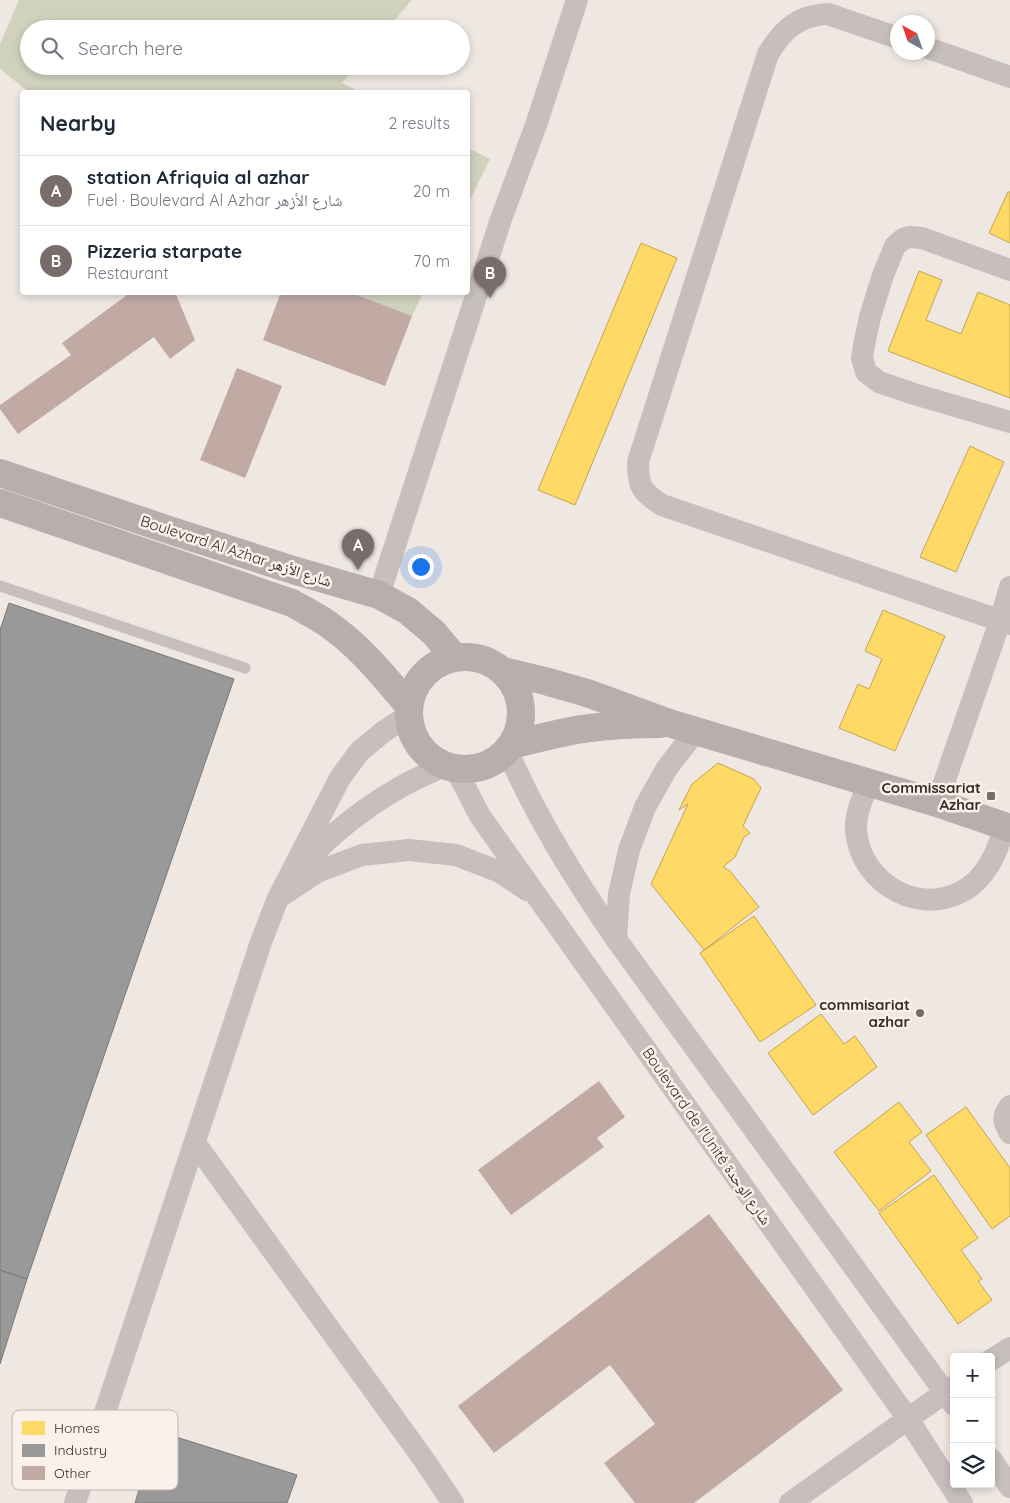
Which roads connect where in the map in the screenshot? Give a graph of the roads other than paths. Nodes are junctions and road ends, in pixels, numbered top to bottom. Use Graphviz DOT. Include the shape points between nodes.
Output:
graph roads {
  1 [pos="577,0"];
  2 [pos="890,35"];
  3 [pos="935,50"];
  4 [pos="1010,77"];
  5 [pos="1010,270"];
  6 [pos="1010,422"];
  7 [pos="0,473"];
  8 [pos="0,503"];
  9 [pos="0,586"];
  10 [pos="1010,587"];
  11 [pos="380,595"];
  12 [pos="1005,622"];
  13 [pos="454,658"];
  14 [pos="245,668"];
  15 [pos="503,671"];
  16 [pos="409,710"];
  17 [pos="669,723"];
  18 [pos="695,732"];
  19 [pos="509,748"];
  20 [pos="450,767"];
  21 [pos="869,782"];
  22 [pos="937,803"];
  23 [pos="1008,827"];
  24 [pos="283,890"];
  25 [pos="539,898"];
  26 [pos="616,939"];
  27 [pos="1010,1106"];
  28 [pos="1010,1133"];
  29 [pos="195,1143"];
  30 [pos="1010,1348"];
  31 [pos="995,1357"];
  32 [pos="950,1393"];
  33 [pos="950,1395"];
  34 [pos="106,1410"];
  35 [pos="908,1419"];
  36 [pos="995,1465"];
  37 [pos="1010,1487"];
  38 [pos="79,1490"];
  39 [pos="75,1503"];
  40 [pos="453,1503"];
  41 [pos="790,1503"];
  42 [pos="962,1503"];
  1 -- 11 [label="street" via="501,219"];
  2 -- 12 [label="street" via="828,14 817,15 793,24 777,39 768,54 638,462 638,479 644,490 662,506"];
  3 -- 4 [label="street"];
  5 -- 6 [label="street" via="922,238 903,239 894,246 883,275 862,358 866,372 879,382"];
  7 -- 11 [label="main road, Boulevard Al Azhar شارع الأزهر" via="293,570"];
  8 -- 16 [label="main road, Boulevard Al Azhar شارع الأزهر" via="292,603 326,623 357,648"];
  9 -- 14 [label="lane"];
  10 -- 12 [label="street"];
  11 -- 13 [label="main road, Boulevard Al Azhar شارع الأزهر" via="408,611 434,633"];
  12 -- 22 [label="street"];
  13 -- 15 [label="main road" via="480,659"];
  13 -- 16 [label="main road" via="437,664 423,676 414,691"];
  15 -- 17 [label="main road" via="587,693"];
  15 -- 19 [label="main road" via="520,699 519,727"];
  16 -- 20 [label="main road" via="419,746 430,757"];
  16 -- 24 [label="street" via="359,752 340,778"];
  17 -- 18 [label="main road"];
  17 -- 19 [label="main road" via="589,728"];
  18 -- 21 [label="main road"];
  18 -- 26 [label="street" via="667,768 645,807 629,850 619,894"];
  19 -- 20 [label="main road" via="492,762 474,768"];
  19 -- 26 [label="street" via="535,810"];
  20 -- 24 [label="street" via="400,787 358,814 321,846"];
  20 -- 25 [label="street, Boulevard de l'Unité شارع الوحدة" via="480,816"];
  21 -- 22 [label="main road"];
  21 -- 23 [label="street" via="856,828 859,849 870,870 881,881 908,896 931,900 954,896 972,885 989,867"];
  22 -- 23 [label="main road"];
  24 -- 25 [label="street" via="362,855 409,850 456,855 500,872"];
  24 -- 29 [label="street" via="261,942"];
  25 -- 35 [label="street, Boulevard de l'Unité شارع الوحدة"];
  26 -- 32 [label="street"];
  27 -- 28 [label="street" via="1005,1113 1005,1125"];
  29 -- 34 [label="street"];
  29 -- 40 [label="street"];
  30 -- 31 [label="street"];
  33 -- 35 [label="street"];
  35 -- 41 [label="street"];
  35 -- 42 [label="street, Boulevard de l'Unité شارع الوحدة"];
  36 -- 37 [label="street"];
  38 -- 39 [label="street"];
}
